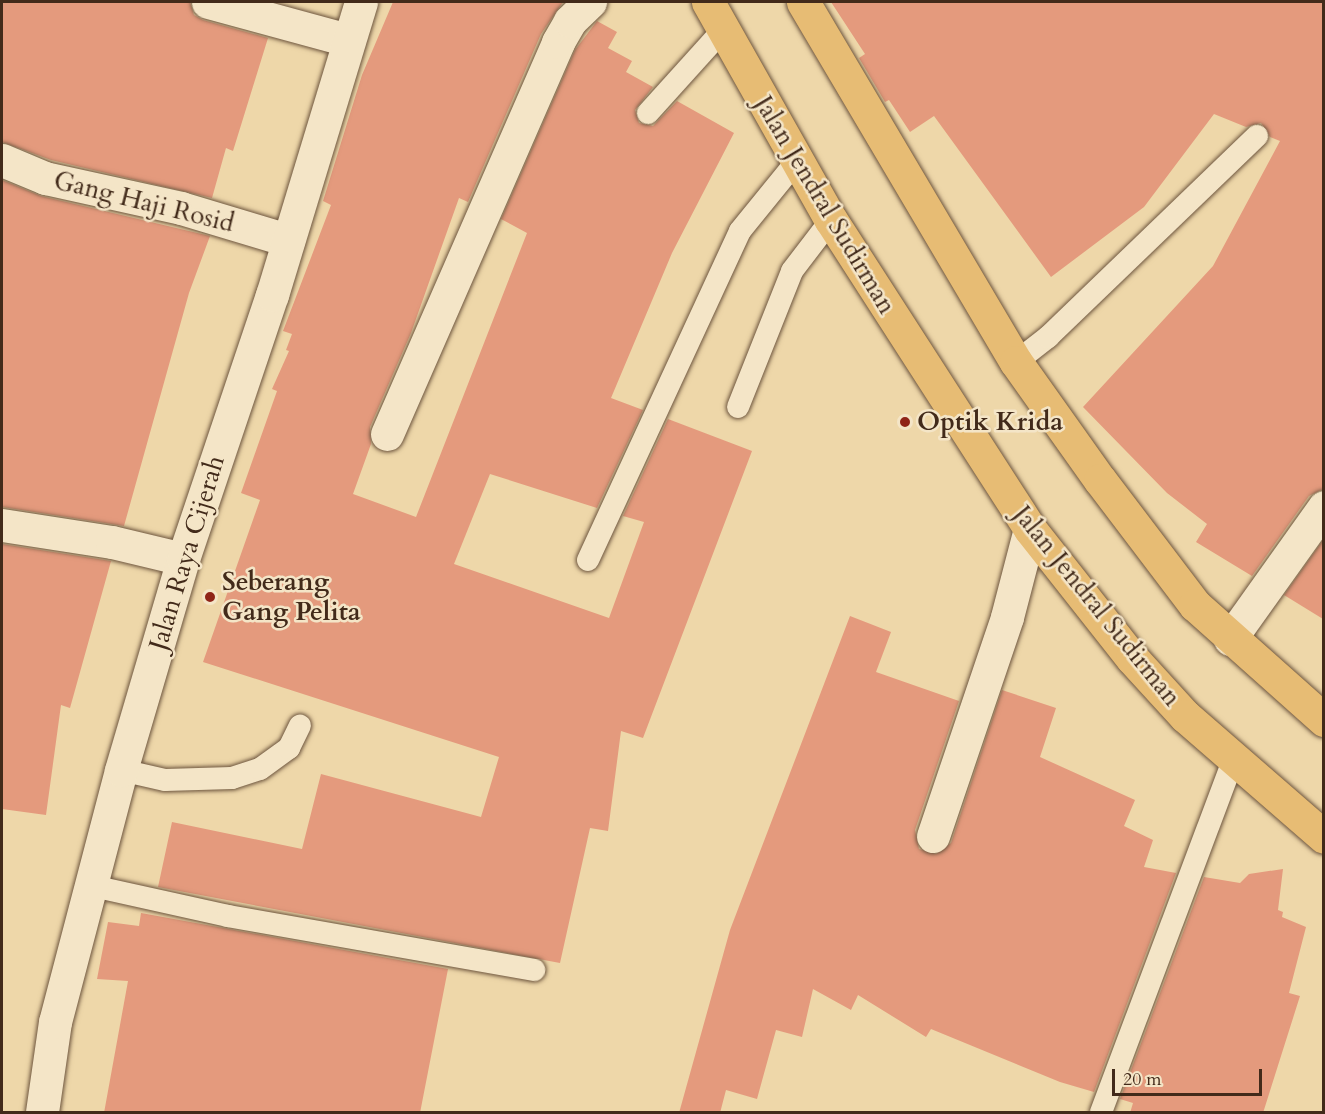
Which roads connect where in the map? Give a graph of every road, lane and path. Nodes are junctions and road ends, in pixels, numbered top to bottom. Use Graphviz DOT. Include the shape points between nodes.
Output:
graph roads {
  1 [pos="208,2"];
  2 [pos="361,2"];
  3 [pos="590,2"];
  4 [pos="803,2"];
  5 [pos="716,15"];
  6 [pos="348,40"];
  7 [pos="648,113"];
  8 [pos="1257,136"];
  9 [pos="2,160"];
  10 [pos="796,162"];
  11 [pos="831,220"];
  12 [pos="288,240"];
  13 [pos="1016,362"];
  14 [pos="738,407"];
  15 [pos="387,434"];
  16 [pos="1323,507"];
  17 [pos="2,525"];
  18 [pos="1030,529"];
  19 [pos="183,559"];
  20 [pos="588,560"];
  21 [pos="1230,639"];
  22 [pos="1323,720"];
  23 [pos="300,725"];
  24 [pos="1233,760"];
  25 [pos="122,770"];
  26 [pos="933,836"];
  27 [pos="1323,837"];
  28 [pos="88,885"];
  29 [pos="534,970"];
  30 [pos="42,1113"];
  31 [pos="1101,1113"];
  1 -- 6 [label="street"];
  2 -- 6 [label="street, Jalan Raya Cijerah"];
  3 -- 15 [label="street" via="570,21 558,42"];
  4 -- 13 [label="highway"];
  5 -- 7 [label="lane"];
  5 -- 10 [label="highway, Jalan Jendral Sudirman"];
  6 -- 12 [label="street, Jalan Raya Cijerah"];
  8 -- 13 [label="lane"];
  9 -- 12 [label="street, Gang Haji Rosid" via="45,178 181,208"];
  10 -- 11 [label="highway, Jalan Jendral Sudirman"];
  10 -- 20 [label="lane" via="740,231"];
  11 -- 14 [label="lane" via="792,271"];
  11 -- 18 [label="highway, Jalan Jendral Sudirman"];
  12 -- 19 [label="street, Jalan Raya Cijerah"];
  13 -- 21 [label="highway" via="1184,593"];
  16 -- 21 [label="street"];
  17 -- 19 [label="street" via="111,542"];
  18 -- 24 [label="highway, Jalan Jendral Sudirman" via="1132,658"];
  18 -- 26 [label="street" via="1007,617"];
  19 -- 25 [label="street, Jalan Raya Cijerah"];
  21 -- 22 [label="highway"];
  23 -- 25 [label="lane" via="289,748 260,770 232,778 165,780"];
  24 -- 27 [label="highway, Jalan Jendral Sudirman"];
  24 -- 31 [label="lane"];
  25 -- 28 [label="street, Jalan Raya Cijerah"];
  28 -- 29 [label="lane" via="228,916"];
  28 -- 30 [label="street, Jalan Raya Cijerah" via="55,1022"];
}
